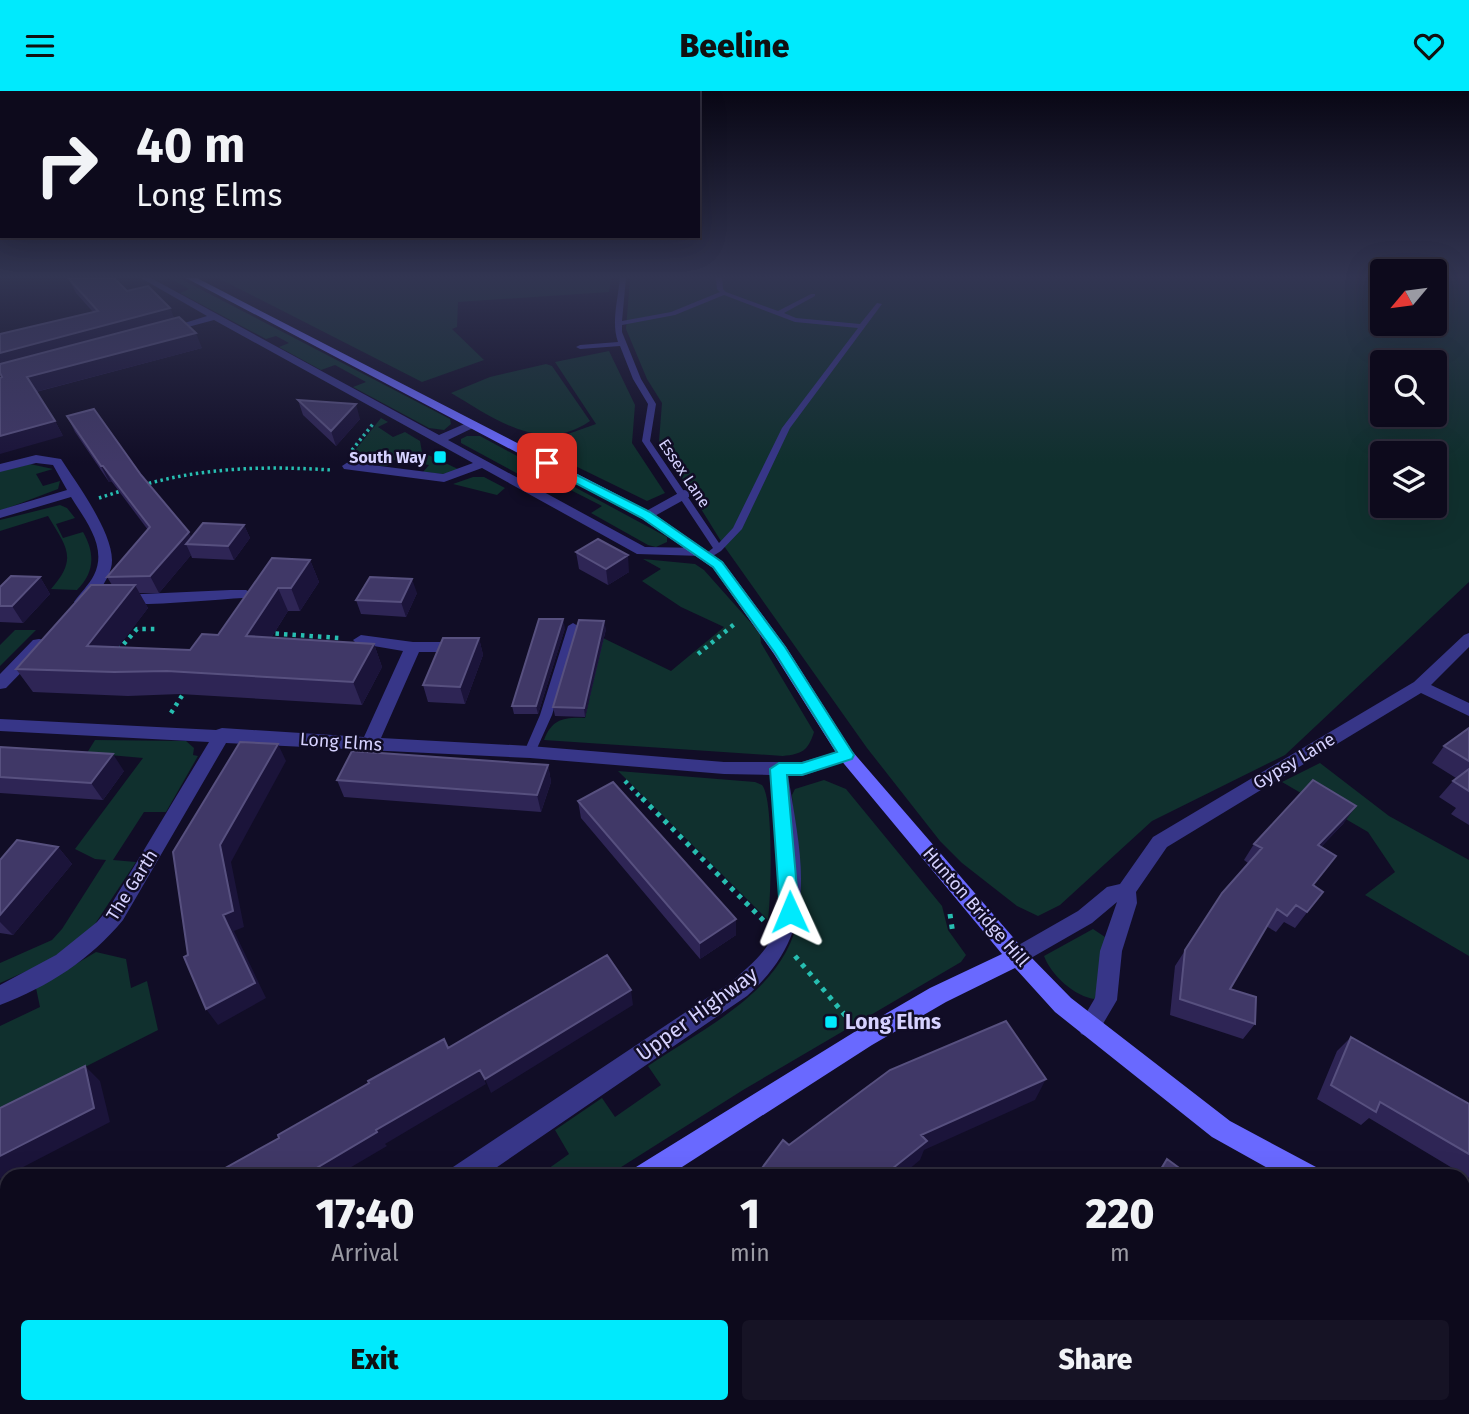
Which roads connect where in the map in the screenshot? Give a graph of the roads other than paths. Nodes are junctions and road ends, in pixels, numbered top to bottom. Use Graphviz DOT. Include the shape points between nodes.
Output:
graph roads {
  1 [pos="255,340"];
  2 [pos="310,340"];
  3 [pos="621,340"];
  4 [pos="850,340"];
  5 [pos="622,344"];
  6 [pos="580,347"];
  7 [pos="472,424"];
  8 [pos="438,440"];
  9 [pos="345,462"];
  10 [pos="481,464"];
  11 [pos="0,468"];
  12 [pos="74,492"];
  13 [pos="684,494"];
  14 [pos="0,514"];
  15 [pos="646,515"];
  16 [pos="711,555"];
  17 [pos="246,594"];
  18 [pos="573,626"];
  19 [pos="46,637"];
  20 [pos="1469,638"];
  21 [pos="361,640"];
  22 [pos="413,647"];
  23 [pos="471,648"];
  24 [pos="0,684"];
  25 [pos="1420,686"];
  26 [pos="1469,710"];
  27 [pos="0,725"];
  28 [pos="222,734"];
  29 [pos="370,744"];
  30 [pos="530,752"];
  31 [pos="846,755"];
  32 [pos="779,769"];
  33 [pos="1126,891"];
  34 [pos="1017,956"];
  35 [pos="0,995"];
  36 [pos="1089,1027"];
  37 [pos="471,1169"];
  38 [pos="656,1169"];
  39 [pos="1294,1169"];
  1 -- 8 [label="street"];
  2 -- 7 [label="street"];
  3 -- 5 [label="lane, Essex Lane"];
  4 -- 16 [label="lane" via="786,428 737,530"];
  5 -- 6 [label="lane"];
  5 -- 13 [label="lane, Essex Lane" via="652,404 646,441"];
  7 -- 8 [label="street"];
  7 -- 15 [label="street"];
  8 -- 10 [label="street"];
  9 -- 10 [label="street" via="444,478"];
  10 -- 16 [label="street" via="642,551"];
  11 -- 12 [label="street" via="27,460 52,460"];
  12 -- 14 [label="street"];
  12 -- 17 [label="street" via="108,556 104,574 78,604"];
  13 -- 15 [label="street"];
  13 -- 16 [label="lane, Essex Lane"];
  15 -- 16 [label="street"];
  16 -- 31 [label="street, Hunton Bridge Hill"];
  18 -- 30 [label="lane"];
  19 -- 24 [label="street"];
  20 -- 25 [label="street, Gypsy Lane"];
  21 -- 22 [label="street"];
  22 -- 23 [label="street"];
  22 -- 29 [label="street"];
  25 -- 26 [label="street"];
  25 -- 33 [label="street, Gypsy Lane" via="1160,842"];
  27 -- 28 [label="street, Long Elms"];
  28 -- 29 [label="street, Long Elms"];
  28 -- 35 [label="street, The Garth" via="102,933 66,962"];
  29 -- 30 [label="street, Long Elms"];
  30 -- 32 [label="street, Long Elms"];
  31 -- 32 [label="street, Long Elms" via="802,769"];
  31 -- 34 [label="street, Hunton Bridge Hill"];
  32 -- 37 [label="street, Upper Highway" via="790,912 781,941 765,965 739,989"];
  33 -- 34 [label="street, Gypsy Lane" via="1114,894 1085,917"];
  33 -- 36 [label="street, Gypsy Lane" via="1127,903 1111,951 1106,1000"];
  34 -- 36 [label="street, Hunton Bridge Hill"];
  34 -- 38 [label="street" via="863,1038"];
  36 -- 39 [label="street, Hunton Bridge Hill" via="1221,1129"];
}
